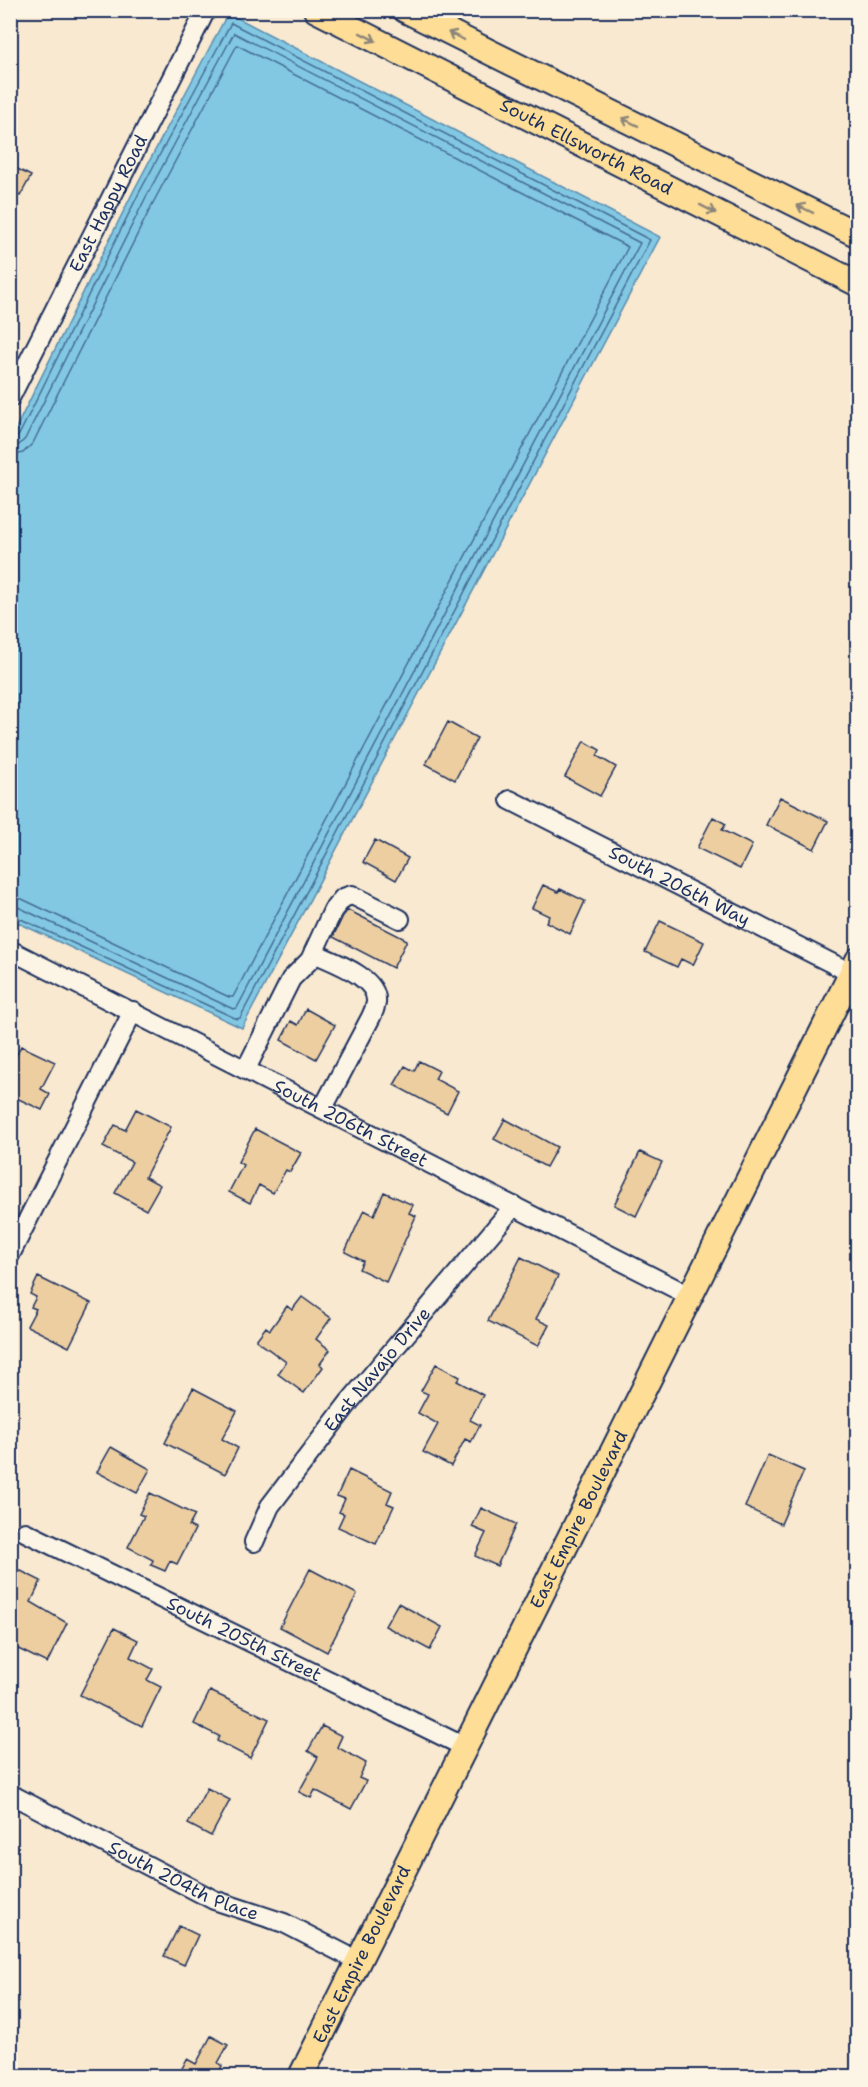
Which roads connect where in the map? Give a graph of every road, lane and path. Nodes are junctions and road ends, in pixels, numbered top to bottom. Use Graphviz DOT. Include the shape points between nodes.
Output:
graph roads {
  1 [pos="206,10"];
  2 [pos="316,10"];
  3 [pos="405,10"];
  4 [pos="858,235"];
  5 [pos="858,284"];
  6 [pos="10,398"];
  7 [pos="510,800"];
  8 [pos="399,919"];
  9 [pos="10,950"];
  10 [pos="314,953"];
  11 [pos="854,966"];
  12 [pos="133,1011"];
  13 [pos="246,1069"];
  14 [pos="323,1108"];
  15 [pos="514,1206"];
  16 [pos="10,1255"];
  17 [pos="690,1296"];
  18 [pos="25,1532"];
  19 [pos="254,1542"];
  20 [pos="465,1748"];
  21 [pos="12,1795"];
  22 [pos="358,1961"];
  23 [pos="301,2076"];
  1 -- 6 [label="street, East Happy Road"];
  2 -- 5 [label="main road, South Ellsworth Road, one-way"];
  4 -- 3 [label="main road, one-way"];
  7 -- 11 [label="street, South 206th Way"];
  8 -- 10 [label="street" via="352,896 343,898 333,910"];
  9 -- 12 [label="street, South 206th Street"];
  10 -- 13 [label="street" via="291,979"];
  10 -- 14 [label="street" via="365,979 376,1002"];
  11 -- 17 [label="main road, East Empire Boulevard"];
  12 -- 13 [label="street, South 206th Street"];
  12 -- 16 [label="street"];
  13 -- 14 [label="street, South 206th Street"];
  14 -- 15 [label="street, South 206th Street"];
  15 -- 17 [label="street, South 206th Street"];
  15 -- 19 [label="street, East Navajo Drive" via="350,1401 270,1506"];
  17 -- 20 [label="main road, East Empire Boulevard"];
  18 -- 20 [label="street, South 205th Street"];
  20 -- 22 [label="main road, East Empire Boulevard"];
  21 -- 22 [label="street, South 204th Place" via="214,1900 284,1923"];
  22 -- 23 [label="main road, East Empire Boulevard"];
}
